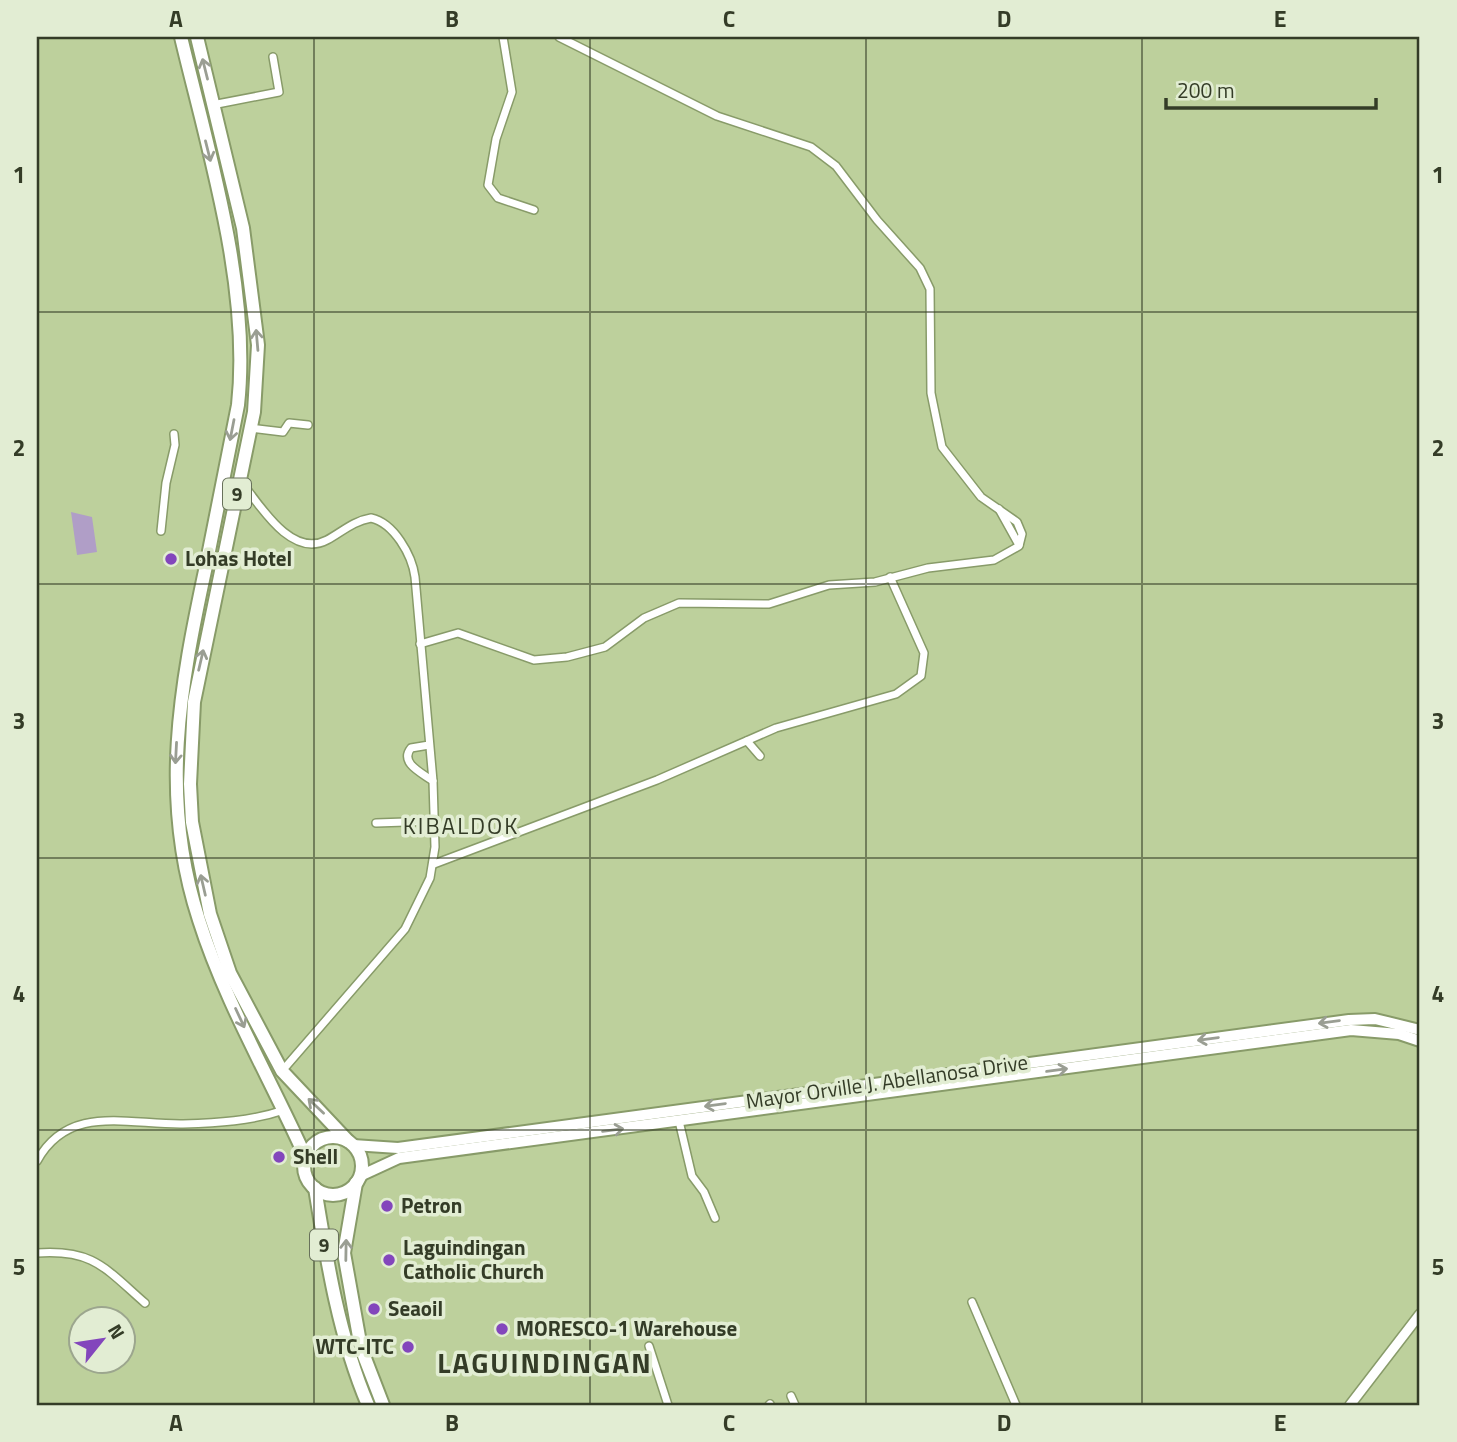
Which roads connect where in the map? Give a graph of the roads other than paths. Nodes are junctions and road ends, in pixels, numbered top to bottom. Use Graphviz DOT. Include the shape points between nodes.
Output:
graph roads {
  1 [pos="180,37"];
  2 [pos="197,37"];
  3 [pos="503,37"];
  4 [pos="559,37"];
  5 [pos="273,57"];
  6 [pos="214,105"];
  7 [pos="198,108"];
  8 [pos="534,210"];
  9 [pos="258,366"];
  10 [pos="242,368"];
  11 [pos="307,425"];
  12 [pos="250,428"];
  13 [pos="174,434"];
  14 [pos="239,479"];
  15 [pos="160,531"];
  16 [pos="890,578"];
  17 [pos="421,644"];
  18 [pos="747,741"];
  19 [pos="429,745"];
  20 [pos="760,756"];
  21 [pos="433,781"];
  22 [pos="435,821"];
  23 [pos="376,823"];
  24 [pos="434,863"];
  25 [pos="204,916"];
  26 [pos="1420,1030"];
  27 [pos="262,1034"];
  28 [pos="250,1041"];
  29 [pos="1420,1041"];
  30 [pos="282,1071"];
  31 [pos="284,1110"];
  32 [pos="679,1121"];
  33 [pos="350,1143"];
  34 [pos="305,1156"];
  35 [pos="37,1161"];
  36 [pos="358,1180"];
  37 [pos="315,1188"];
  38 [pos="715,1218"];
  39 [pos="37,1253"];
  40 [pos="972,1302"];
  41 [pos="145,1303"];
  42 [pos="1420,1314"];
  43 [pos="649,1346"];
  44 [pos="792,1396"];
  45 [pos="368,1405"];
  46 [pos="383,1405"];
  47 [pos="668,1405"];
  48 [pos="795,1405"];
  49 [pos="1016,1405"];
  50 [pos="1350,1405"];
  1 -- 7 [label="highway, 9"];
  6 -- 2 [label="highway, 9, one-way"];
  3 -- 8 [label="street" via="512,92 490,163 488,185 498,198"];
  4 -- 16 [label="street" via="717,116 811,147 836,166 926,278 932,306 931,393 940,444 981,497 1020,527 1019,546 993,560"];
  5 -- 6 [label="street" via="279,92"];
  6 -- 7 [label="street"];
  9 -- 6 [label="highway, 9, one-way" via="243,228"];
  7 -- 10 [label="highway, 9, one-way" via="225,230"];
  9 -- 10 [label="highway"];
  9 -- 12 [label="highway, 9"];
  10 -- 25 [label="highway, 9, one-way" via="188,652 176,743 176,816"];
  11 -- 12 [label="street" via="289,423 283,432"];
  12 -- 14 [label="highway, 9"];
  13 -- 15 [label="street"];
  14 -- 17 [label="street" via="302,545 319,544 363,519 378,520 387,527 413,564"];
  25 -- 14 [label="highway, 9, one-way" via="192,822 190,750 198,673"];
  16 -- 17 [label="street" via="821,586 769,604 679,603 644,618 605,647 567,657 534,660 465,634"];
  16 -- 18 [label="street" via="924,653 921,676 896,694"];
  17 -- 19 [label="street"];
  18 -- 20 [label="street"];
  18 -- 24 [label="street" via="657,780"];
  19 -- 21 [label="street"];
  19 -- 21 [label="street" via="411,748 407,758"];
  21 -- 22 [label="street"];
  22 -- 23 [label="street"];
  22 -- 24 [label="street"];
  24 -- 30 [label="street" via="405,929"];
  25 -- 27 [label="highway, 9"];
  25 -- 28 [label="highway, 9, one-way" via="222,980"];
  26 -- 33 [label="main road, Mayor Orville J. Abellanosa Drive, one-way" via="1374,1019 1349,1020 398,1148"];
  27 -- 28 [label="highway"];
  27 -- 30 [label="highway, 9"];
  28 -- 31 [label="highway, 9"];
  32 -- 29 [label="main road, Mayor Orville J. Abellanosa Drive, one-way" via="1351,1030 1387,1032"];
  33 -- 30 [label="highway, 9, one-way"];
  31 -- 34 [label="highway, 9"];
  31 -- 35 [label="street" via="235,1121 85,1123 53,1138"];
  36 -- 32 [label="main road, Mayor Orville J. Abellanosa Drive, one-way" via="399,1157"];
  32 -- 38 [label="street" via="692,1176"];
  33 -- 34 [label="highway" via="323,1138"];
  33 -- 36 [label="highway, 9" via="362,1163"];
  34 -- 37 [label="highway, 9" via="306,1177"];
  36 -- 37 [label="highway" via="337,1195"];
  46 -- 36 [label="highway, 9, one-way" via="361,1348 344,1253"];
  37 -- 45 [label="highway, 9" via="334,1297"];
  39 -- 41 [label="street" via="87,1256"];
  40 -- 49 [label="street"];
  42 -- 50 [label="street"];
  43 -- 47 [label="street"];
  44 -- 48 [label="street"];
}
